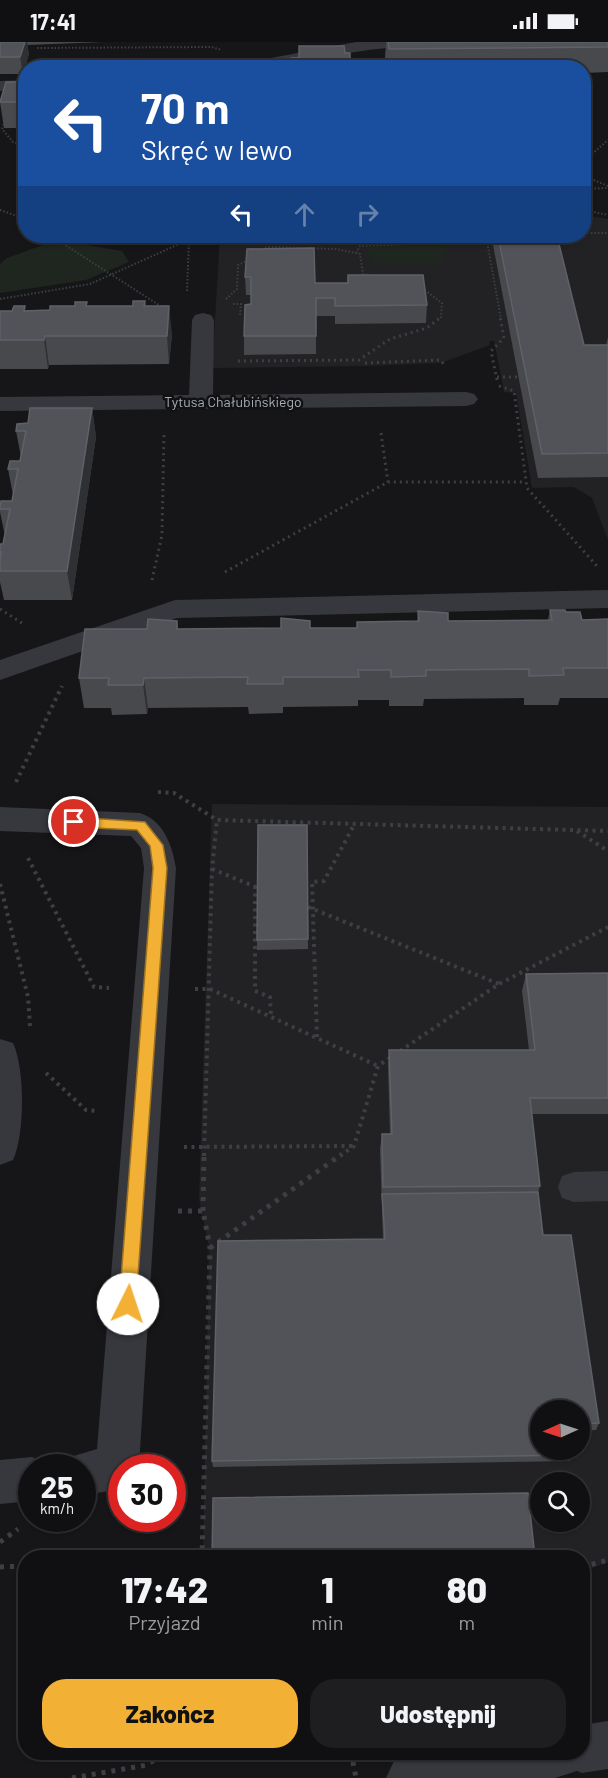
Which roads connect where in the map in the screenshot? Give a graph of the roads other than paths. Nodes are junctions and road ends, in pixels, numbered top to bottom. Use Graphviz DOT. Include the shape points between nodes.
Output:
graph roads {
  1 [pos="497,42"];
  2 [pos="284,60"];
  3 [pos="203,320"];
  4 [pos="466,399"];
  5 [pos="201,401"];
  6 [pos="0,404"];
  7 [pos="608,599"];
  8 [pos="0,670"];
  9 [pos="0,819"];
  10 [pos="0,1054"];
  11 [pos="0,1148"];
  12 [pos="608,1186"];
  13 [pos="574,1187"];
  14 [pos="100,1471"];
  15 [pos="18,1480"];
  16 [pos="0,1482"];
  17 [pos="608,1744"];
  18 [pos="590,1747"];
  19 [pos="517,1760"];
  20 [pos="411,1778"];
  1 -- 2 [label="street" via="388,43"];
  3 -- 5 [label="street"];
  4 -- 5 [label="street, Tytusa Chałubińskiego"];
  5 -- 6 [label="street, Tytusa Chałubińskiego"];
  7 -- 8 [label="street" via="175,609"];
  9 -- 14 [label="street" via="140,825 156,845 160,868 140,1131"];
  10 -- 11 [label="street"];
  12 -- 13 [label="lane"];
  15 -- 16 [label="street"];
  17 -- 18 [label="street"];
  19 -- 20 [label="street"];
}
